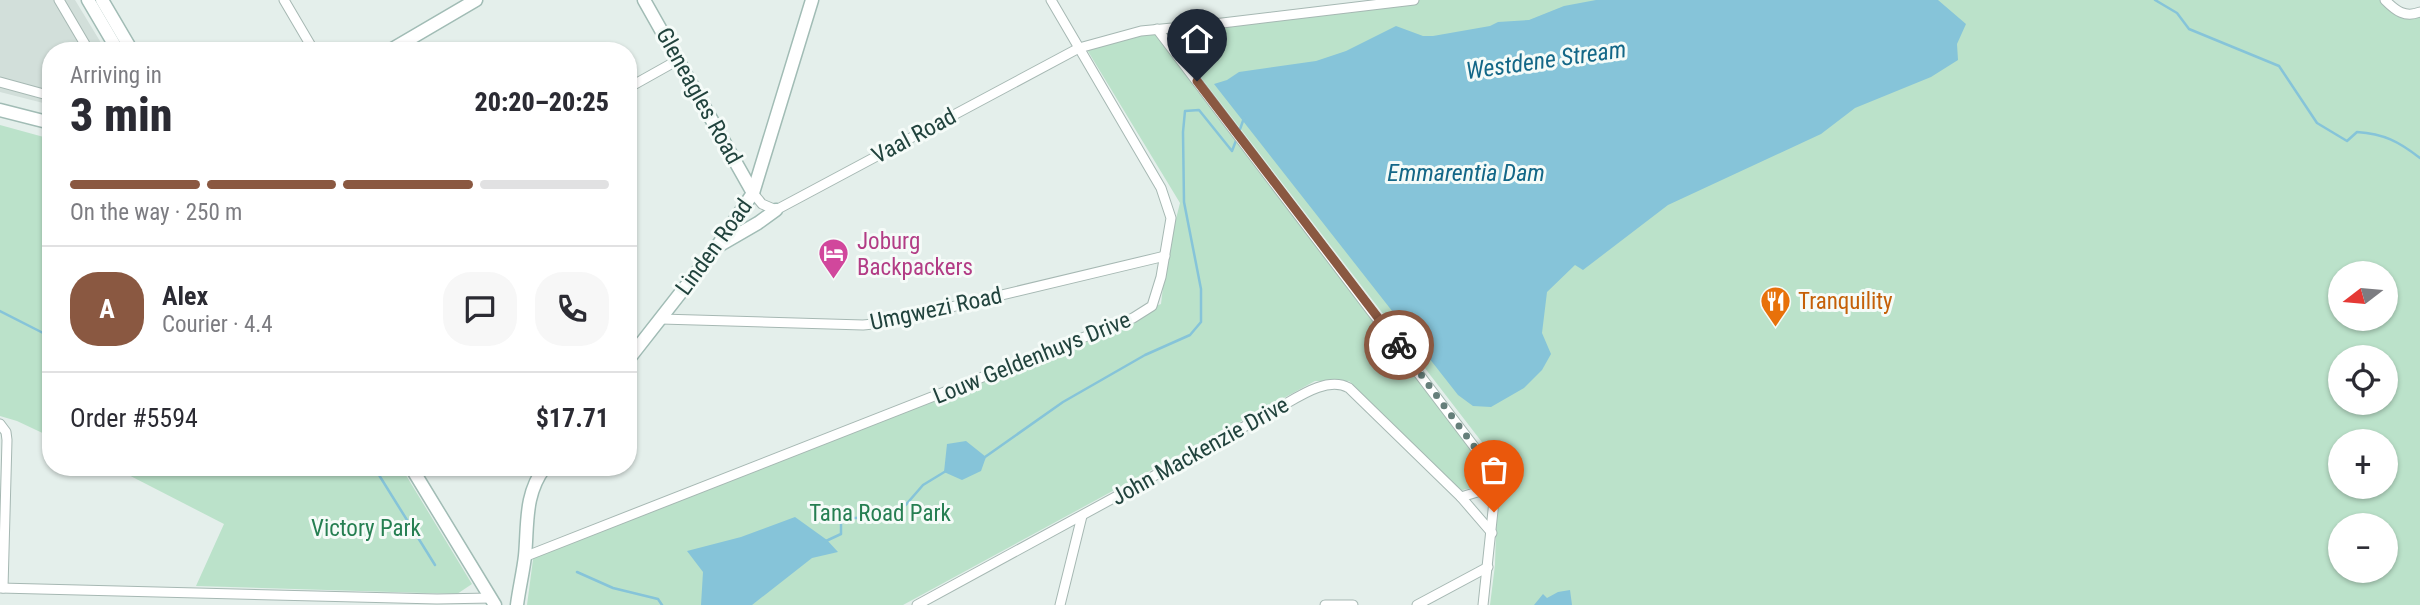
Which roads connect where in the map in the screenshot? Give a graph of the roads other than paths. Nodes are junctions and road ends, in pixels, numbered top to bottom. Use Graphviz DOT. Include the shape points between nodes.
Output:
graph roads {
  1 [pos="59,0"];
  2 [pos="88,0"];
  3 [pos="102,0"];
  4 [pos="284,0"];
  5 [pos="644,0"];
  6 [pos="812,0"];
  7 [pos="1051,0"];
  8 [pos="1414,0"];
  9 [pos="2385,0"];
  10 [pos="469,2"];
  11 [pos="2420,12"];
  12 [pos="1186,27"];
  13 [pos="1157,29"];
  14 [pos="84,42"];
  15 [pos="113,42"];
  16 [pos="127,42"];
  17 [pos="309,42"];
  18 [pos="404,42"];
  19 [pos="1079,48"];
  20 [pos="1179,57"];
  21 [pos="678,60"];
  22 [pos="0,82"];
  23 [pos="637,84"];
  24 [pos="42,94"];
  25 [pos="0,110"];
  26 [pos="42,121"];
  27 [pos="753,193"];
  28 [pos="776,210"];
  29 [pos="718,245"];
  30 [pos="1165,256"];
  31 [pos="660,319"];
  32 [pos="637,348"];
  33 [pos="0,424"];
  34 [pos="417,476"];
  35 [pos="539,476"];
  36 [pos="1493,488"];
  37 [pos="1461,497"];
  38 [pos="1082,516"];
  39 [pos="1492,533"];
  40 [pos="524,557"];
  41 [pos="1488,567"];
  42 [pos="2,588"];
  43 [pos="520,597"];
  44 [pos="493,601"];
  45 [pos="917,605"];
  46 [pos="1060,605"];
  47 [pos="1325,605"];
  48 [pos="1353,605"];
  49 [pos="1418,605"];
  50 [pos="1483,605"];
  1 -- 14 [label="street"];
  2 -- 15 [label="main road"];
  3 -- 16 [label="main road"];
  4 -- 17 [label="street"];
  5 -- 21 [label="main road, Gleneagles Road"];
  6 -- 27 [label="main road, Linden Road"];
  7 -- 19 [label="street, Louw Geldenhuys Drive"];
  8 -- 12 [label="street"];
  9 -- 11 [label="street" via="2406,15"];
  10 -- 18 [label="main road"];
  12 -- 13 [label="street"];
  12 -- 20 [label="street"];
  13 -- 19 [label="street"];
  13 -- 20 [label="street"];
  19 -- 28 [label="street, Vaal Road"];
  19 -- 30 [label="street, Louw Geldenhuys Drive" via="1161,188 1171,218"];
  20 -- 36 [label="street" via="1475,446"];
  21 -- 23 [label="street"];
  21 -- 27 [label="main road, Gleneagles Road"];
  22 -- 24 [label="street"];
  25 -- 26 [label="main road"];
  27 -- 28 [label="street"];
  27 -- 29 [label="main road, Linden Road"];
  28 -- 29 [label="main road"];
  29 -- 31 [label="main road, Linden Road"];
  30 -- 31 [label="street, Umgwezi Road" via="874,325"];
  30 -- 40 [label="street, Louw Geldenhuys Drive" via="1155,300 1139,316"];
  31 -- 32 [label="main road, Linden Road"];
  33 -- 42 [label="street" via="7,440"];
  34 -- 44 [label="main road"];
  35 -- 40 [label="main road" via="530,495"];
  36 -- 37 [label="street"];
  36 -- 39 [label="street"];
  37 -- 38 [label="street, John Mackenzie Drive" via="1349,388 1335,384 1298,398"];
  37 -- 39 [label="street, John Mackenzie Drive"];
  38 -- 45 [label="street, John Mackenzie Drive"];
  38 -- 46 [label="street"];
  39 -- 41 [label="street"];
  40 -- 43 [label="main road"];
  41 -- 49 [label="street"];
  41 -- 50 [label="street"];
  42 -- 44 [label="street"];
  43 -- 44 [label="main road"];
  47 -- 48 [label="street"];
}
